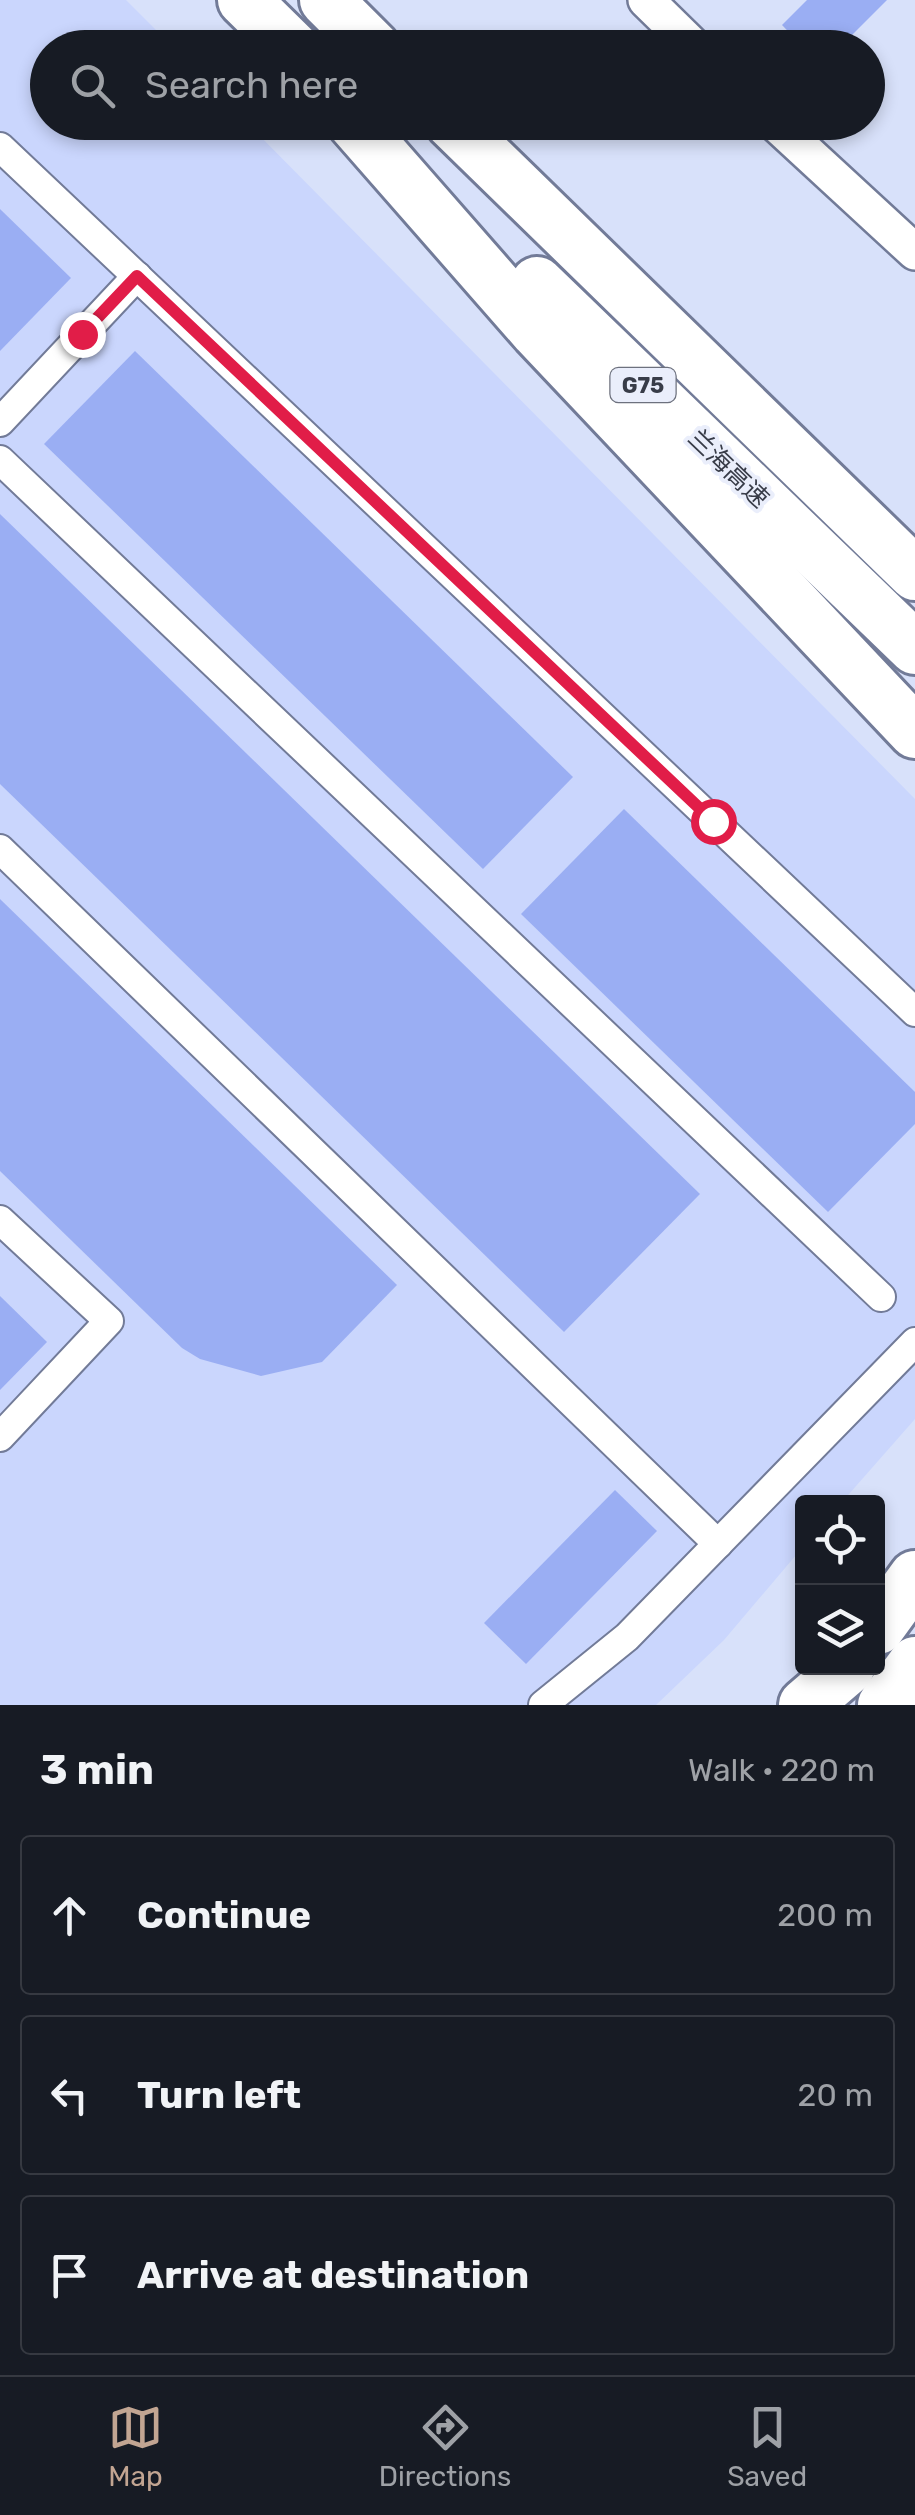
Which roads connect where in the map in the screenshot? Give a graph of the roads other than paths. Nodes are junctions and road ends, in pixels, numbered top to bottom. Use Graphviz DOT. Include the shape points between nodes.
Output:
graph roads {
  1 [pos="326,0"];
  2 [pos="646,0"];
  3 [pos="247,3"];
  4 [pos="273,30"];
  5 [pos="356,30"];
  6 [pos="677,30"];
  7 [pos="369,140"];
  8 [pos="390,140"];
  9 [pos="470,140"];
  10 [pos="794,140"];
  11 [pos="0,147"];
  12 [pos="915,252"];
  13 [pos="137,276"];
  14 [pos="0,422"];
  15 [pos="0,460"];
  16 [pos="915,574"];
  17 [pos="915,648"];
  18 [pos="915,732"];
  19 [pos="0,849"];
  20 [pos="915,1012"];
  21 [pos="0,1220"];
  22 [pos="880,1297"];
  23 [pos="915,1342"];
  24 [pos="0,1437"];
  25 [pos="718,1544"];
  26 [pos="915,1577"];
  27 [pos="885,1618"];
  28 [pos="915,1663"];
  29 [pos="840,1675"];
  30 [pos="843,1675"];
  31 [pos="542,1705"];
  32 [pos="806,1705"];
  33 [pos="819,1705"];
  34 [pos="884,1705"];
  1 -- 5 [label="highway"];
  2 -- 6 [label="street"];
  3 -- 4 [label="highway"];
  7 -- 18 [label="highway" via="537,332"];
  8 -- 17 [label="highway, 兰海高速 / G75"];
  9 -- 16 [label="highway, G75"];
  10 -- 12 [label="street"];
  11 -- 13 [label="street"];
  13 -- 14 [label="street"];
  13 -- 20 [label="street"];
  15 -- 22 [label="street"];
  19 -- 25 [label="street"];
  21 -- 24 [label="street" via="109,1321"];
  23 -- 25 [label="street"];
  25 -- 31 [label="street" via="615,1648"];
  26 -- 27 [label="highway"];
  28 -- 34 [label="highway"];
  29 -- 32 [label="highway"];
  30 -- 33 [label="highway"];
}
